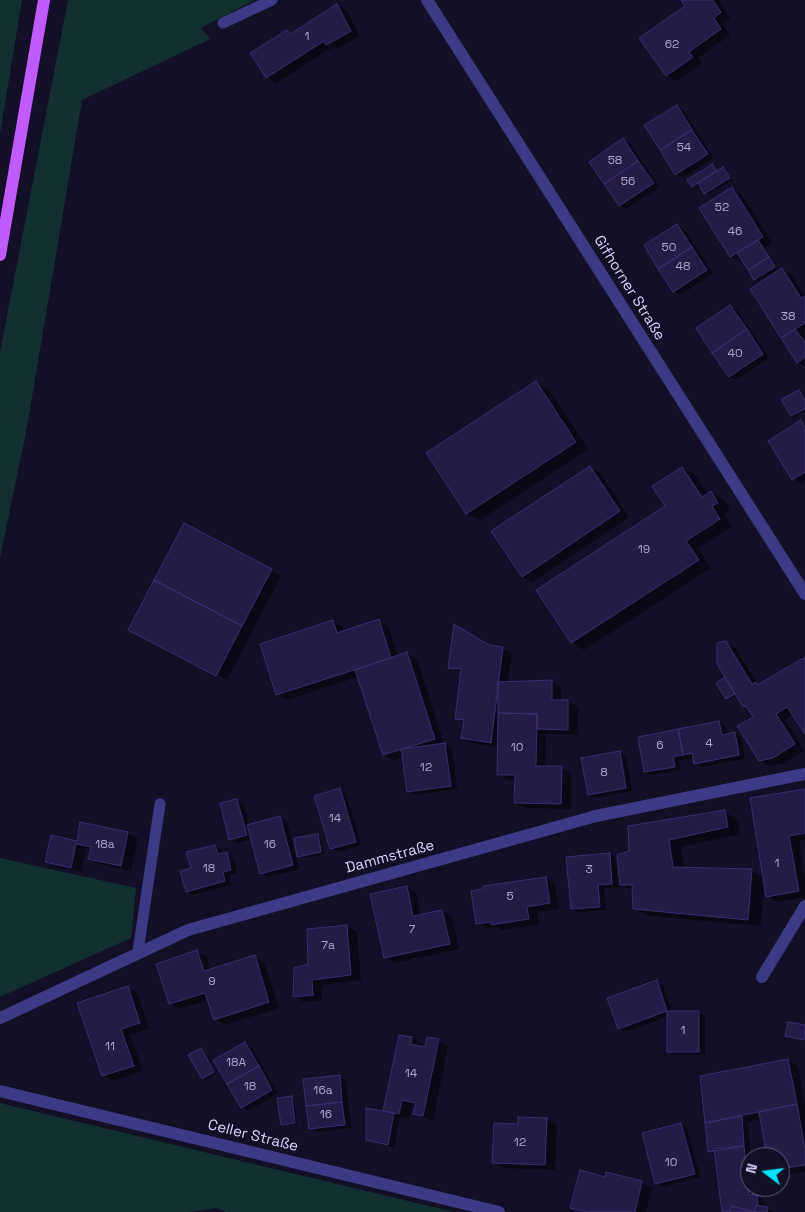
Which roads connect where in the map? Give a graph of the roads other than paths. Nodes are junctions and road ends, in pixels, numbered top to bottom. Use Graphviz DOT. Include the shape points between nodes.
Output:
graph roads {
  1 [pos="44,0"];
  2 [pos="272,0"];
  3 [pos="427,0"];
  4 [pos="223,23"];
  5 [pos="0,255"];
  6 [pos="805,594"];
  7 [pos="805,774"];
  8 [pos="160,804"];
  9 [pos="805,906"];
  10 [pos="138,952"];
  11 [pos="762,977"];
  12 [pos="0,1018"];
  13 [pos="0,1091"];
  14 [pos="499,1212"];
  1 -- 5 [label="main road"];
  2 -- 4 [label="lane"];
  3 -- 6 [label="street, Gifhorner Straße"];
  7 -- 10 [label="street, Dammstraße" via="596,816 188,930"];
  8 -- 10 [label="lane"];
  9 -- 11 [label="street"];
  10 -- 12 [label="street, Dammstraße"];
  13 -- 14 [label="street, Celler Straße"];
}
